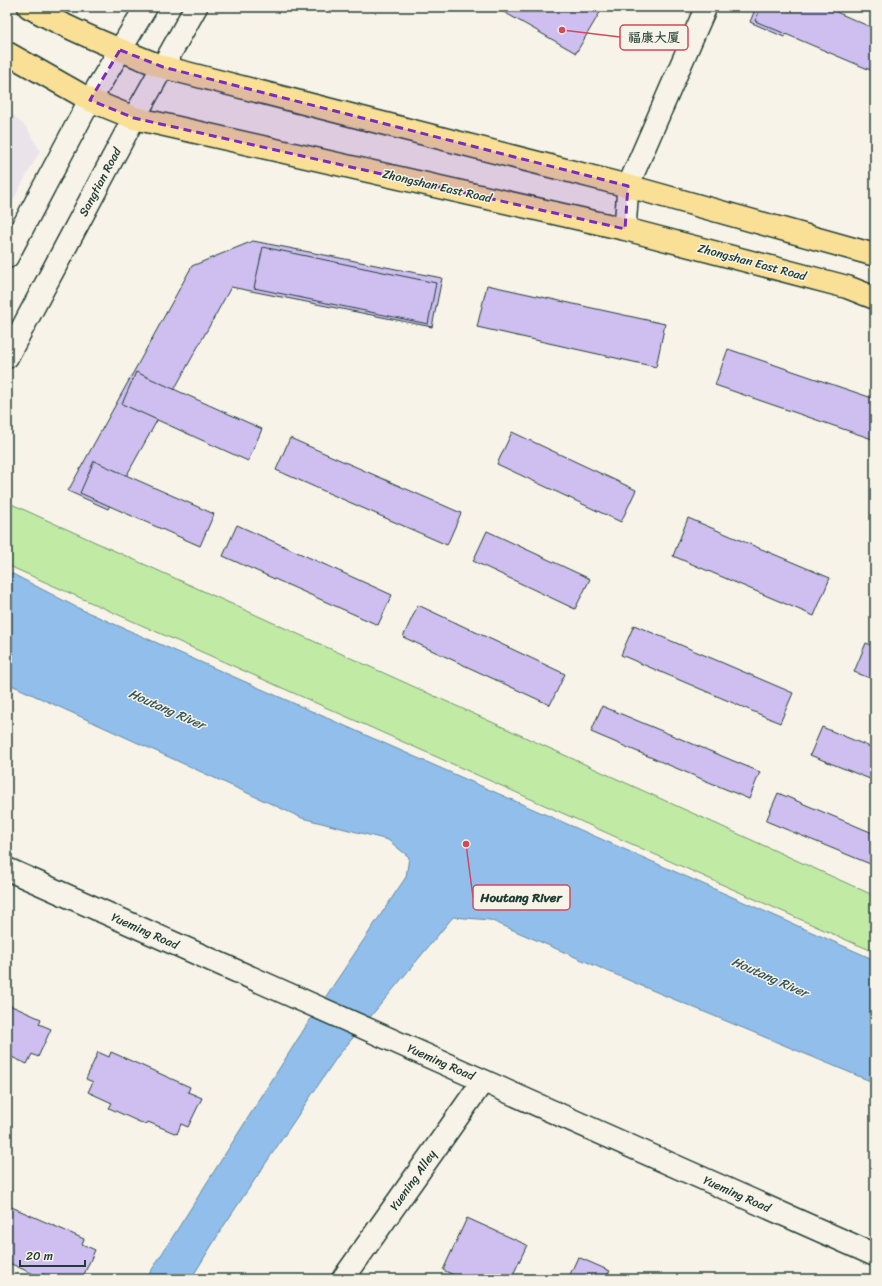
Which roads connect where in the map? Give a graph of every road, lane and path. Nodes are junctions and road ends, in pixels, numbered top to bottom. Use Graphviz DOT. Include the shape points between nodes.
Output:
graph roads {
  1 [pos="29,7"];
  2 [pos="146,7"];
  3 [pos="196,7"];
  4 [pos="706,7"];
  5 [pos="120,50"];
  6 [pos="7,54"];
  7 [pos="163,67"];
  8 [pos="90,100"];
  9 [pos="134,118"];
  10 [pos="628,186"];
  11 [pos="625,229"];
  12 [pos="875,255"];
  13 [pos="7,257"];
  14 [pos="875,298"];
  15 [pos="7,357"];
  16 [pos="7,869"];
  17 [pos="483,1081"];
  18 [pos="875,1255"];
  19 [pos="343,1279"];
  1 -- 5 [label="main road"];
  2 -- 5 [label="street"];
  3 -- 7 [label="street, Sangtian Road"];
  4 -- 10 [label="street"];
  5 -- 7 [label="main road"];
  5 -- 8 [label="street"];
  6 -- 8 [label="main road, Zhongshan East Road"];
  7 -- 9 [label="street, Sangtian Road"];
  7 -- 10 [label="main road"];
  8 -- 9 [label="main road, Zhongshan East Road"];
  8 -- 13 [label="street"];
  9 -- 11 [label="main road, Zhongshan East Road"];
  9 -- 15 [label="street, Sangtian Road"];
  10 -- 11 [label="street"];
  10 -- 12 [label="main road"];
  11 -- 14 [label="main road, Zhongshan East Road" via="847,287"];
  16 -- 17 [label="street, Yueming Road"];
  17 -- 18 [label="street, Yueming Road"];
  17 -- 19 [label="street, Yuening Alley"];
}
